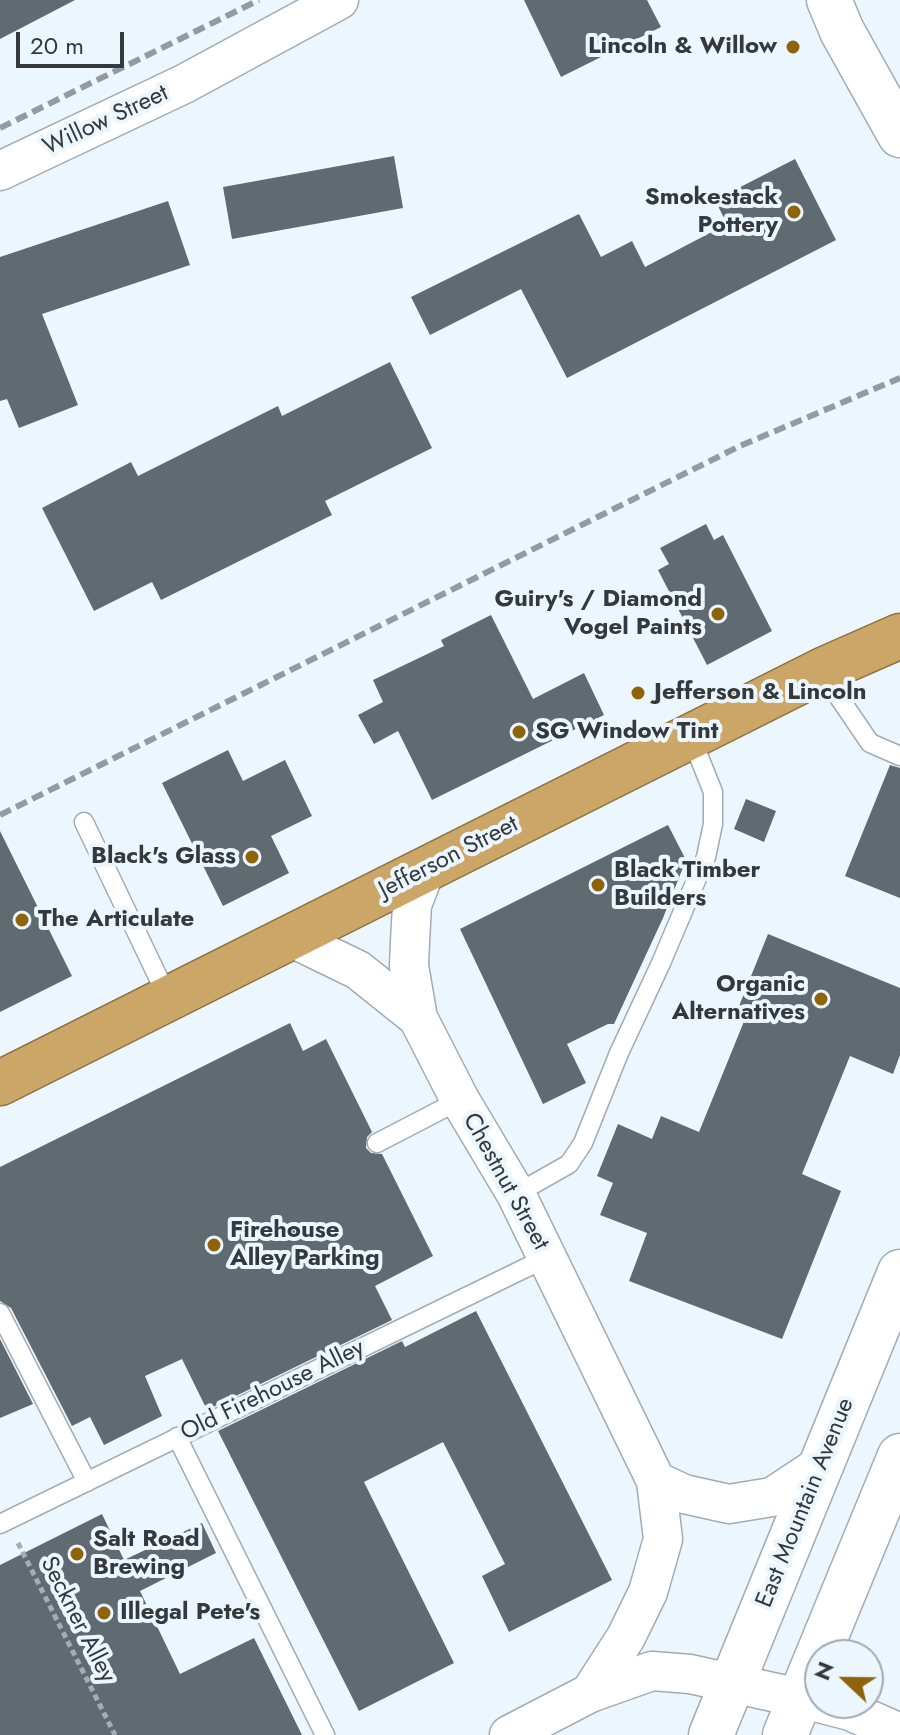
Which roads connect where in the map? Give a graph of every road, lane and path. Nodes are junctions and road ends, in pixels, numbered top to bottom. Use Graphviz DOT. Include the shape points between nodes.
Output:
graph roads {
  1 [pos="339,0"];
  2 [pos="829,0"];
  3 [pos="900,135"];
  4 [pos="0,171"];
  5 [pos="900,636"];
  6 [pos="821,671"];
  7 [pos="691,737"];
  8 [pos="900,756"];
  9 [pos="84,822"];
  10 [pos="425,871"];
  11 [pos="290,937"];
  12 [pos="168,998"];
  13 [pos="418,1018"];
  14 [pos="0,1083"];
  15 [pos="460,1100"];
  16 [pos="377,1143"];
  17 [pos="516,1194"];
  18 [pos="546,1258"];
  19 [pos="900,1272"];
  20 [pos="0,1313"];
  21 [pos="177,1437"];
  22 [pos="900,1456"];
  23 [pos="822,1464"];
  24 [pos="656,1481"];
  25 [pos="87,1482"];
  26 [pos="4,1523"];
  27 [pos="732,1683"];
  28 [pos="590,1693"];
  29 [pos="793,1717"];
  30 [pos="900,1733"];
  31 [pos="115,1735"];
  32 [pos="325,1735"];
  33 [pos="509,1735"];
  34 [pos="711,1735"];
  1 -- 4 [label="street, Willow Street" via="184,84"];
  2 -- 3 [label="street"];
  5 -- 6 [label="highway, Jefferson Street"];
  6 -- 7 [label="highway, Jefferson Street"];
  6 -- 8 [label="lane" via="870,743"];
  7 -- 10 [label="highway, Jefferson Street"];
  7 -- 17 [label="lane" via="713,792 706,857 583,1143 569,1164"];
  9 -- 12 [label="lane"];
  10 -- 11 [label="highway, Jefferson Street"];
  10 -- 13 [label="street, Chestnut Street" via="412,905 410,942"];
  11 -- 12 [label="highway, Jefferson Street"];
  11 -- 13 [label="street" via="358,970"];
  12 -- 14 [label="highway, Jefferson Street"];
  13 -- 15 [label="street, Chestnut Street"];
  15 -- 16 [label="lane"];
  15 -- 17 [label="street, Chestnut Street"];
  17 -- 18 [label="street, Chestnut Street"];
  18 -- 21 [label="lane, Old Firehouse Alley"];
  18 -- 24 [label="street, Chestnut Street"];
  19 -- 23 [label="street, East Mountain Avenue"];
  20 -- 25 [label="lane"];
  21 -- 25 [label="lane, Old Firehouse Alley"];
  21 -- 32 [label="lane"];
  22 -- 29 [label="street"];
  23 -- 24 [label="street" via="772,1497 729,1504"];
  23 -- 27 [label="street, East Mountain Avenue"];
  24 -- 28 [label="street, Chestnut Street" via="663,1539 652,1580 626,1637"];
  25 -- 26 [label="lane, Old Firehouse Alley"];
  26 -- 31 [label="path, Seckner Alley"];
  27 -- 28 [label="street" via="652,1671"];
  27 -- 29 [label="street"];
  27 -- 34 [label="street, East Mountain Avenue"];
  28 -- 33 [label="street"];
  29 -- 30 [label="street" via="850,1711"];
}
